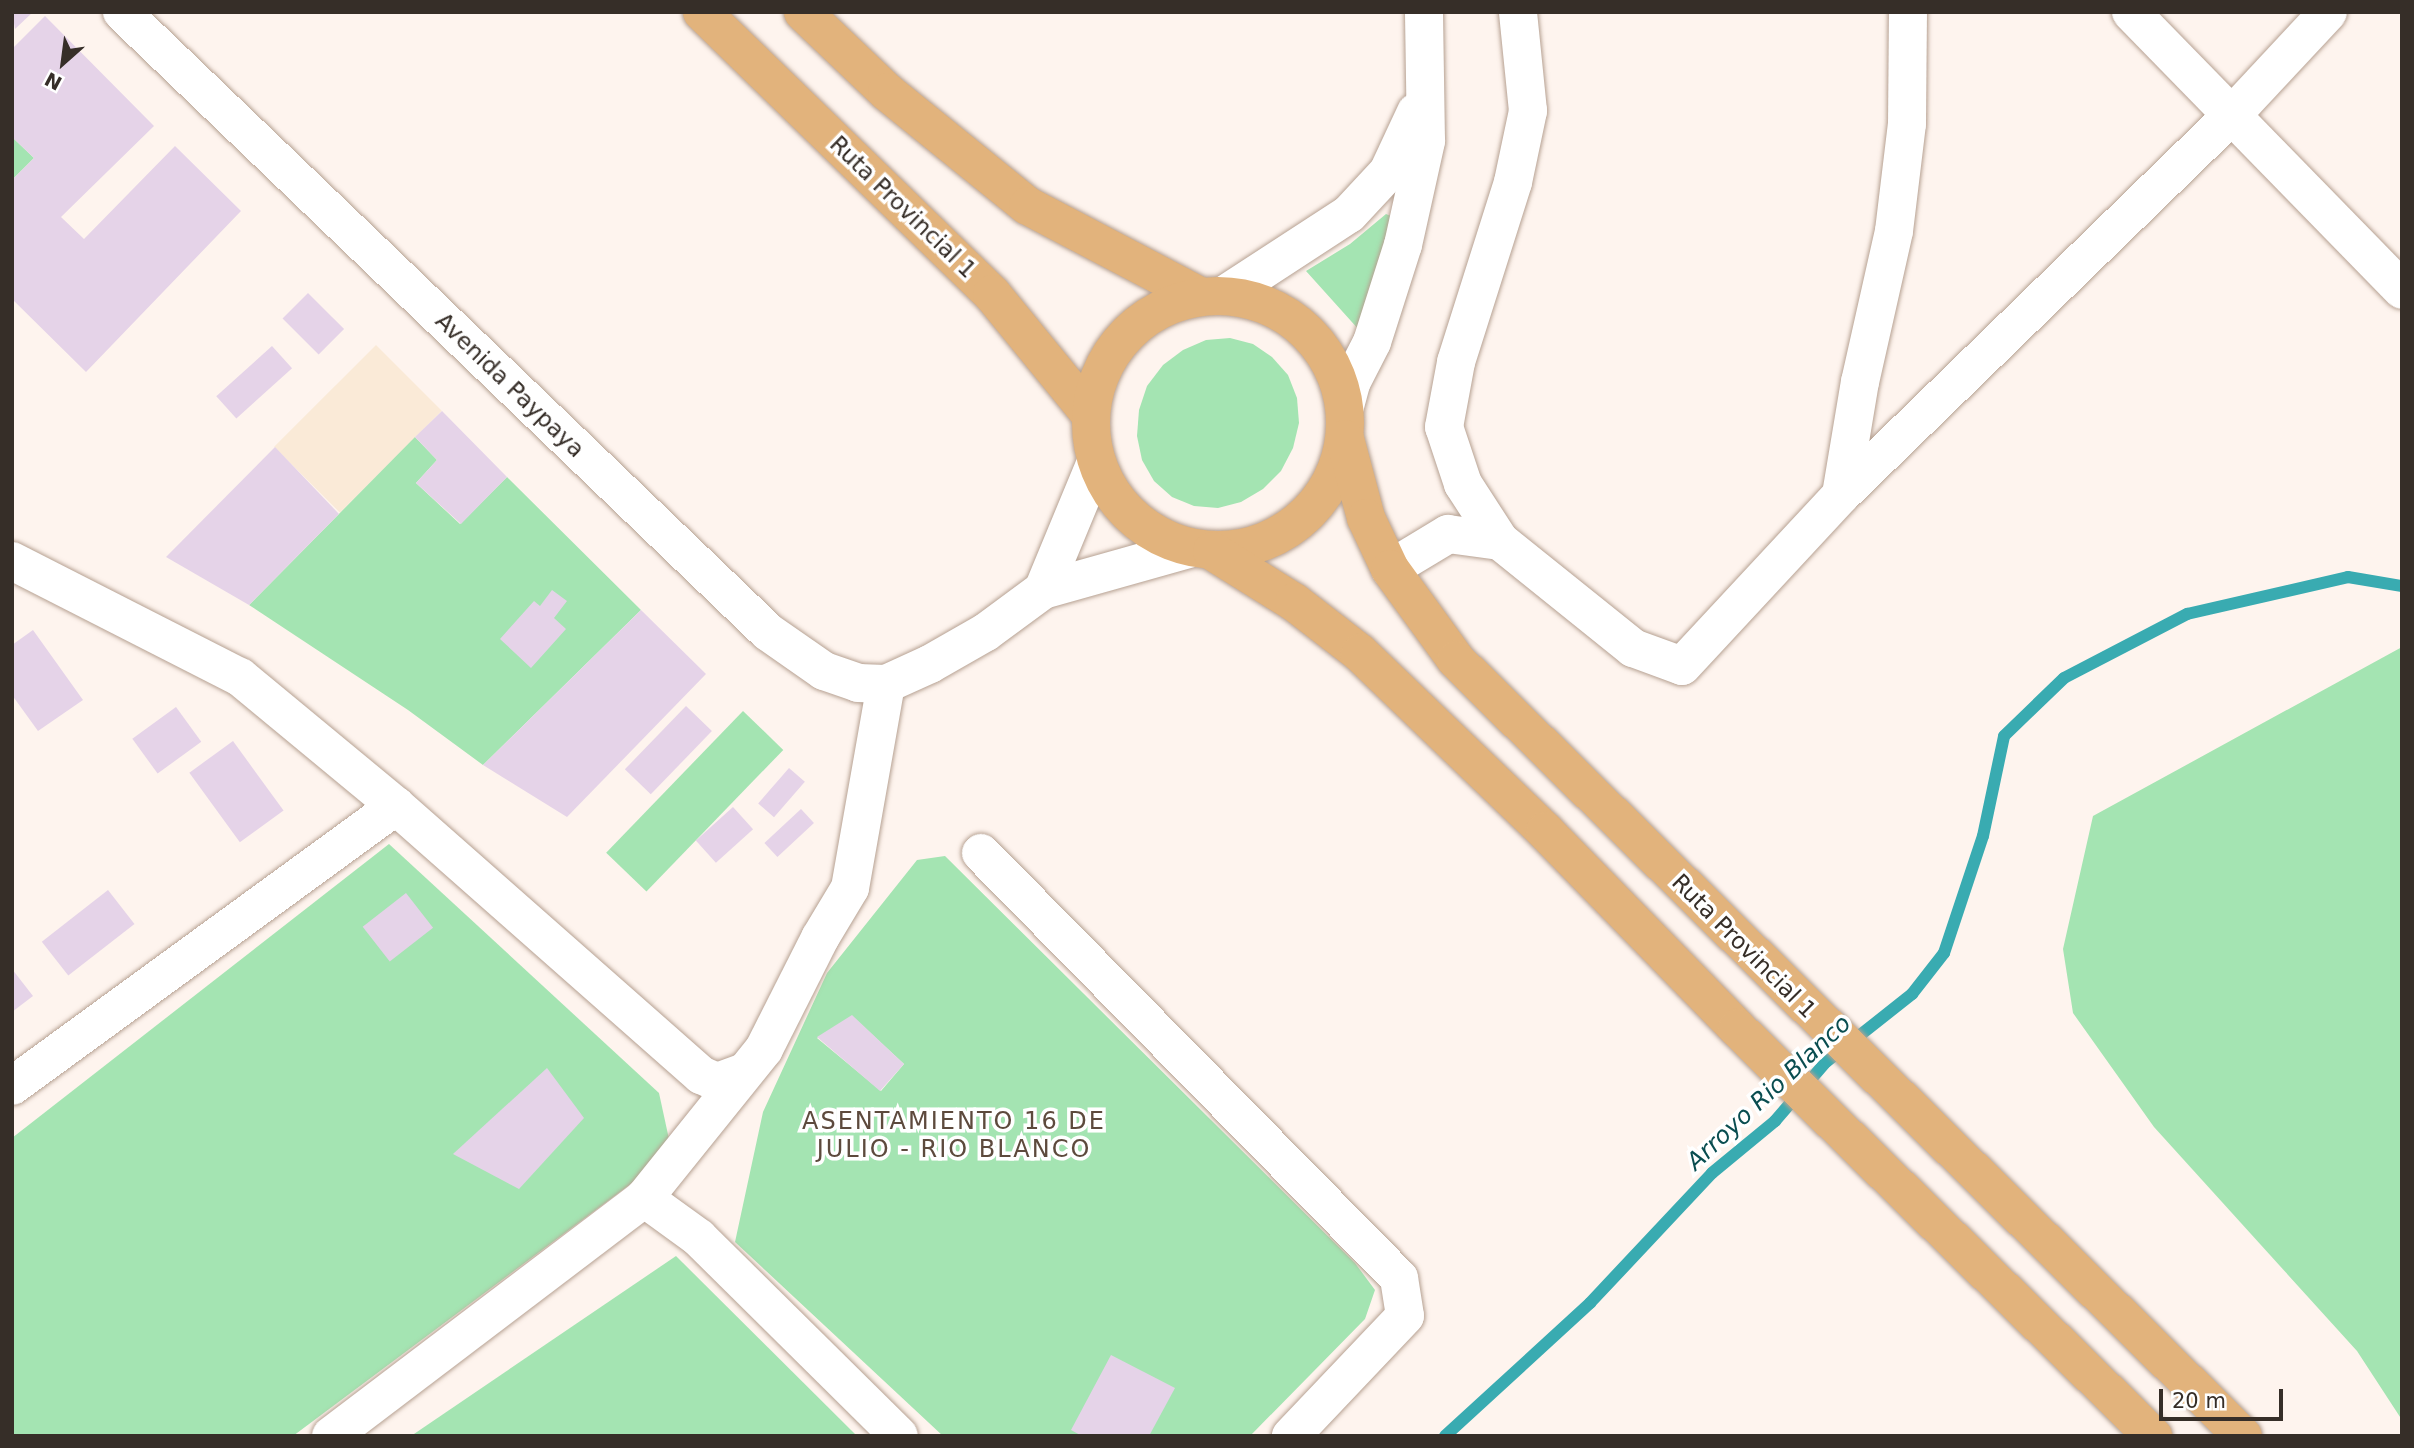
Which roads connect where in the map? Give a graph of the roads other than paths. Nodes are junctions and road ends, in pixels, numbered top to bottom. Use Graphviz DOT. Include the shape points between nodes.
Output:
graph roads {
  1 [pos="122,12"];
  2 [pos="702,12"];
  3 [pos="803,12"];
  4 [pos="1424,12"];
  5 [pos="1518,12"];
  6 [pos="1908,12"];
  7 [pos="2131,12"];
  8 [pos="2329,12"];
  9 [pos="1426,87"];
  10 [pos="2233,114"];
  11 [pos="2402,290"];
  12 [pos="1212,296"];
  13 [pos="1090,414"];
  14 [pos="1345,423"];
  15 [pos="1096,462"];
  16 [pos="1841,495"];
  17 [pos="1500,541"];
  18 [pos="1202,549"];
  19 [pos="12,561"];
  20 [pos="1390,569"];
  21 [pos="1043,590"];
  22 [pos="886,684"];
  23 [pos="396,806"];
  24 [pos="981,853"];
  25 [pos="744,1072"];
  26 [pos="12,1086"];
  27 [pos="644,1198"];
  28 [pos="331,1436"];
  29 [pos="899,1436"];
  30 [pos="1291,1436"];
  31 [pos="2153,1436"];
  32 [pos="2243,1436"];
  1 -- 22 [label="street, Avenida Paypaya" via="768,632 824,671 858,682"];
  2 -- 13 [label="main road, Ruta Provincial 1" via="992,293"];
  3 -- 12 [label="main road, Ruta Provincial 1" via="887,92 1028,206"];
  4 -- 9 [label="street"];
  5 -- 17 [label="street" via="1528,111 1513,182 1456,362 1444,428 1464,484"];
  6 -- 16 [label="street" via="1907,124 1894,231 1860,382"];
  7 -- 10 [label="street"];
  8 -- 10 [label="street"];
  9 -- 12 [label="street" via="1388,172 1349,214"];
  9 -- 14 [label="street" via="1426,141 1403,245 1371,342 1351,383"];
  10 -- 11 [label="street"];
  10 -- 16 [label="street"];
  12 -- 13 [label="main road, Ruta Provincial 1" via="1167,306 1137,324 1113,349 1097,380"];
  12 -- 14 [label="main road, Ruta Provincial 1" via="1252,300 1304,329 1337,377"];
  13 -- 15 [label="main road, Ruta Provincial 1"];
  14 -- 18 [label="main road, Ruta Provincial 1" via="1337,470 1322,498 1300,521 1274,538 1244,548"];
  14 -- 20 [label="main road, Ruta Provincial 1" via="1348,460 1366,518"];
  15 -- 18 [label="main road, Ruta Provincial 1" via="1110,492 1132,517 1160,536"];
  15 -- 21 [label="street"];
  16 -- 17 [label="street" via="1682,666 1633,648"];
  17 -- 20 [label="street" via="1448,534"];
  18 -- 21 [label="street"];
  18 -- 31 [label="main road, Ruta Provincial 1" via="1294,601 1360,653"];
  19 -- 23 [label="street" via="240,677"];
  20 -- 32 [label="main road, Ruta Provincial 1" via="1456,660"];
  21 -- 22 [label="street" via="986,632"];
  22 -- 25 [label="street" via="850,888 764,1049"];
  23 -- 25 [label="street" via="701,1074 717,1082"];
  23 -- 26 [label="street"];
  24 -- 30 [label="street" via="1399,1278 1405,1316"];
  25 -- 27 [label="street"];
  27 -- 28 [label="street"];
  27 -- 29 [label="street" via="699,1238"];
}
